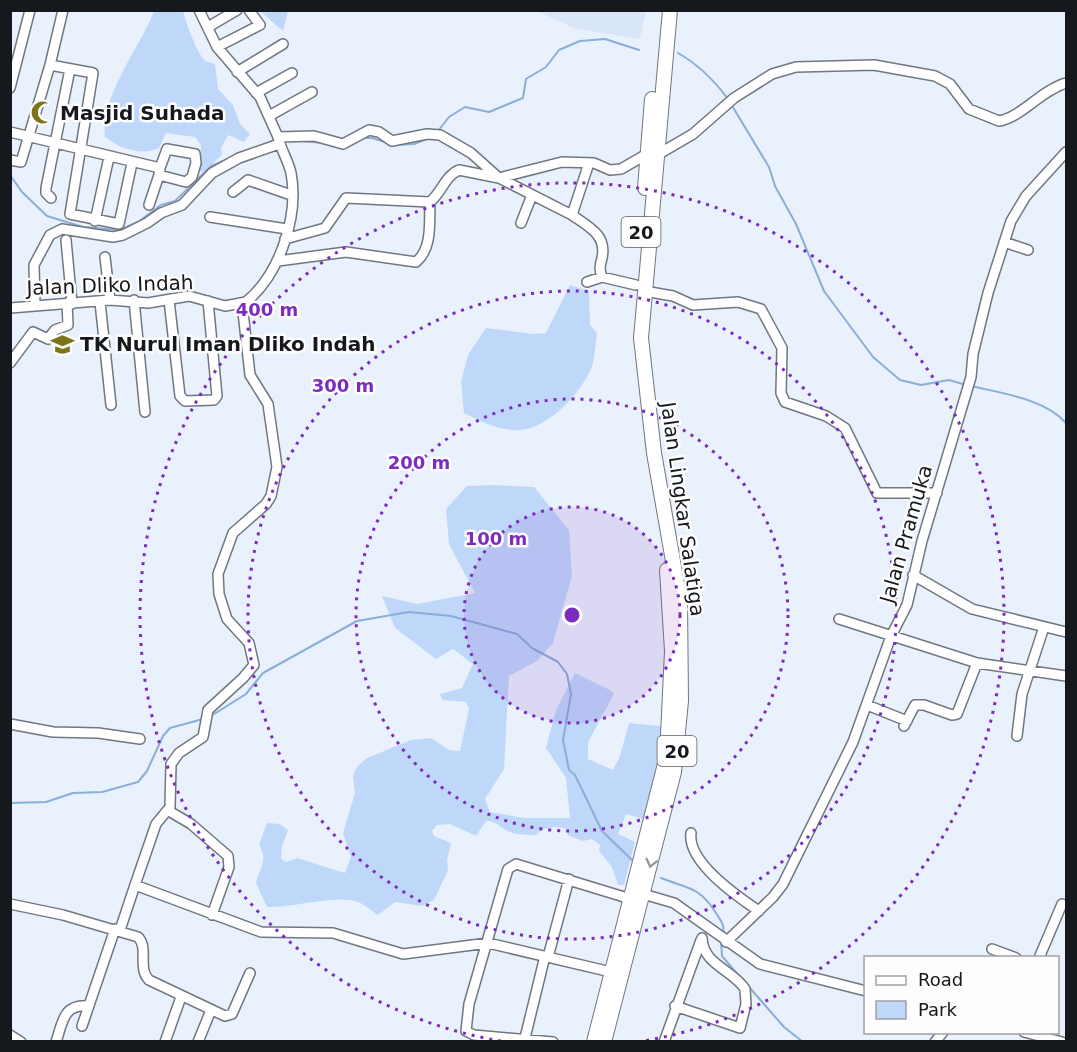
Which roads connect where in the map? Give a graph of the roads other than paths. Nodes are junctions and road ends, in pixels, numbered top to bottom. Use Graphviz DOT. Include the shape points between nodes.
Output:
graph roads {
  1 [pos="30,10"];
  2 [pos="63,10"];
  3 [pos="199,10"];
  4 [pos="237,10"];
  5 [pos="249,10"];
  6 [pos="661,10"];
  7 [pos="670,10"];
  8 [pos="208,27"];
  9 [pos="283,44"];
  10 [pos="217,47"];
  11 [pos="50,64"];
  12 [pos="70,69"];
  13 [pos="237,72"];
  14 [pos="292,73"];
  15 [pos="1066,84"];
  16 [pos="10,88"];
  17 [pos="312,92"];
  18 [pos="256,93"];
  19 [pos="269,116"];
  20 [pos="10,132"];
  21 [pos="28,137"];
  22 [pos="279,141"];
  23 [pos="57,144"];
  24 [pos="81,150"];
  25 [pos="1066,152"];
  26 [pos="652,154"];
  27 [pos="109,157"];
  28 [pos="10,160"];
  29 [pos="589,162"];
  30 [pos="132,163"];
  31 [pos="159,172"];
  32 [pos="499,178"];
  33 [pos="233,192"];
  34 [pos="291,195"];
  35 [pos="532,195"];
  36 [pos="51,198"];
  37 [pos="430,202"];
  38 [pos="149,205"];
  39 [pos="572,215"];
  40 [pos="210,217"];
  41 [pos="64,220"];
  42 [pos="95,221"];
  43 [pos="521,223"];
  44 [pos="287,229"];
  45 [pos="285,239"];
  46 [pos="66,240"];
  47 [pos="1004,242"];
  48 [pos="1028,250"];
  49 [pos="105,257"];
  50 [pos="278,261"];
  51 [pos="602,277"];
  52 [pos="587,282"];
  53 [pos="640,288"];
  54 [pos="110,300"];
  55 [pos="134,300"];
  56 [pos="170,300"];
  57 [pos="208,301"];
  58 [pos="100,302"];
  59 [pos="69,303"];
  60 [pos="242,303"];
  61 [pos="34,306"];
  62 [pos="10,308"];
  63 [pos="10,363"];
  64 [pos="111,405"];
  65 [pos="145,412"];
  66 [pos="937,493"];
  67 [pos="914,575"];
  68 [pos="839,620"];
  69 [pos="1044,627"];
  70 [pos="1066,632"];
  71 [pos="891,636"];
  72 [pos="977,663"];
  73 [pos="1029,669"];
  74 [pos="1066,676"];
  75 [pos="867,705"];
  76 [pos="10,724"];
  77 [pos="1017,736"];
  78 [pos="141,739"];
  79 [pos="169,812"];
  80 [pos="691,833"];
  81 [pos="569,879"];
  82 [pos="135,885"];
  83 [pos="638,899"];
  84 [pos="10,904"];
  85 [pos="1062,904"];
  86 [pos="759,911"];
  87 [pos="213,915"];
  88 [pos="706,927"];
  89 [pos="118,929"];
  90 [pos="702,938"];
  91 [pos="723,940"];
  92 [pos="488,943"];
  93 [pos="992,949"];
  94 [pos="547,956"];
  95 [pos="1013,956"];
  96 [pos="1039,956"];
  97 [pos="611,972"];
  98 [pos="250,973"];
  99 [pos="864,991"];
  100 [pos="181,997"];
  101 [pos="88,1006"];
  102 [pos="675,1006"];
  103 [pos="211,1010"];
  104 [pos="82,1026"];
  105 [pos="1032,1034"];
  106 [pos="10,1035"];
  107 [pos="525,1038"];
  108 [pos="21,1041"];
  109 [pos="56,1041"];
  110 [pos="165,1041"];
  111 [pos="198,1041"];
  112 [pos="553,1041"];
  113 [pos="594,1041"];
  114 [pos="604,1041"];
  115 [pos="663,1041"];
  116 [pos="1062,1041"];
  1 -- 16 [label="street"];
  2 -- 11 [label="street"];
  3 -- 8 [label="street"];
  4 -- 8 [label="street"];
  5 -- 10 [label="street" via="260,25"];
  6 -- 26 [label="highway, Jalan Lingkar Salatiga / 20"];
  7 -- 26 [label="highway, Jalan Lingkar Salatiga / 20"];
  8 -- 10 [label="street"];
  9 -- 13 [label="street"];
  10 -- 13 [label="street"];
  11 -- 12 [label="street"];
  11 -- 21 [label="street"];
  12 -- 23 [label="street"];
  12 -- 24 [label="street" via="93,74"];
  13 -- 18 [label="street"];
  14 -- 18 [label="street"];
  15 -- 26 [label="street" via="1041,94 999,121 969,108 943,79 874,65 785,69 734,98 693,134"];
  17 -- 19 [label="street"];
  18 -- 19 [label="street"];
  19 -- 22 [label="street"];
  20 -- 21 [label="street"];
  21 -- 23 [label="street"];
  21 -- 28 [label="street" via="21,162"];
  22 -- 32 [label="street" via="314,136 343,144 369,130 394,142 432,134 471,153"];
  22 -- 34 [label="street" via="291,174"];
  22 -- 41 [label="street" via="212,173 182,205 123,235 113,237"];
  23 -- 24 [label="street"];
  23 -- 36 [label="street" via="46,188"];
  24 -- 27 [label="street"];
  24 -- 41 [label="street"];
  25 -- 47 [label="street, Jalan Pramuka" via="1022,202"];
  26 -- 29 [label="street" via="616,170"];
  26 -- 53 [label="highway, Jalan Lingkar Salatiga / 20"];
  27 -- 30 [label="street"];
  27 -- 42 [label="street"];
  29 -- 32 [label="street" via="549,164"];
  29 -- 39 [label="street"];
  30 -- 31 [label="street"];
  30 -- 42 [label="street" via="120,223"];
  31 -- 31 [label="street" via="167,149 195,154 190,180"];
  31 -- 38 [label="street"];
  32 -- 35 [label="street"];
  32 -- 37 [label="street" via="459,170 447,178"];
  33 -- 34 [label="street" via="248,180"];
  34 -- 44 [label="street"];
  35 -- 39 [label="street"];
  35 -- 43 [label="street"];
  37 -- 45 [label="street" via="346,198 325,228"];
  37 -- 50 [label="street" via="429,239 416,262 346,252"];
  39 -- 51 [label="street" via="602,239"];
  40 -- 44 [label="street"];
  41 -- 42 [label="street" via="75,217"];
  41 -- 61 [label="street" via="34,263"];
  44 -- 45 [label="street"];
  45 -- 50 [label="street"];
  46 -- 59 [label="street"];
  47 -- 48 [label="street"];
  47 -- 66 [label="street, Jalan Pramuka"];
  49 -- 54 [label="street"];
  50 -- 60 [label="street" via="253,295"];
  51 -- 52 [label="street"];
  51 -- 53 [label="street"];
  53 -- 66 [label="street" via="693,305 738,302 761,309 782,348 781,393 785,402 826,416 845,428 877,493"];
  53 -- 83 [label="highway, Jalan Lingkar Salatiga / 20" via="633,328 638,399 672,575 672,651 662,799"];
  54 -- 55 [label="street, Jalan Dliko Indah"];
  54 -- 58 [label="street, Jalan Dliko Indah"];
  55 -- 56 [label="street, Jalan Dliko Indah"];
  55 -- 65 [label="street"];
  56 -- 57 [label="street, Jalan Dliko Indah" via="189,296"];
  56 -- 57 [label="street" via="180,396 185,401 213,400 217,396"];
  57 -- 60 [label="street, Jalan Dliko Indah" via="225,306"];
  58 -- 59 [label="street, Jalan Dliko Indah"];
  58 -- 64 [label="street"];
  59 -- 61 [label="street, Jalan Dliko Indah"];
  59 -- 63 [label="street" via="68,325 55,330 48,339 33,332"];
  60 -- 79 [label="street" via="250,375 267,400 277,467 271,496 232,533 218,574 225,614 230,626 249,644 254,666 209,708 203,737 191,743 171,764"];
  61 -- 62 [label="street, Jalan Dliko Indah"];
  66 -- 67 [label="street, Jalan Pramuka"];
  67 -- 69 [label="street" via="972,609"];
  67 -- 71 [label="street, Jalan Pramuka" via="907,604"];
  68 -- 71 [label="street"];
  69 -- 70 [label="street"];
  69 -- 73 [label="street"];
  71 -- 72 [label="street"];
  71 -- 75 [label="street, Jalan Pramuka"];
  72 -- 73 [label="street"];
  72 -- 75 [label="street" via="957,714 918,704 905,724"];
  73 -- 74 [label="street"];
  73 -- 77 [label="street"];
  75 -- 86 [label="street, Jalan Pramuka" via="801,852 783,884"];
  76 -- 78 [label="street" via="53,732"];
  79 -- 82 [label="street" via="156,824"];
  79 -- 87 [label="street" via="183,817 226,853 229,867"];
  80 -- 86 [label="street" via="690,840 718,882"];
  81 -- 83 [label="street"];
  81 -- 92 [label="street" via="512,865"];
  81 -- 94 [label="street"];
  82 -- 87 [label="street"];
  82 -- 89 [label="street"];
  83 -- 88 [label="street" via="674,903"];
  83 -- 97 [label="highway, Jalan Lingkar Salatiga / 20"];
  83 -- 114 [label="highway, Jalan Lingkar Salatiga / 20"];
  84 -- 89 [label="street"];
  85 -- 96 [label="street"];
  86 -- 91 [label="street, Jalan Pramuka"];
  87 -- 92 [label="street" via="261,932 347,935 403,954"];
  88 -- 90 [label="street"];
  88 -- 91 [label="street"];
  89 -- 100 [label="street" via="142,941 145,976"];
  89 -- 101 [label="street"];
  90 -- 102 [label="street"];
  90 -- 102 [label="street" via="710,959 745,989 740,1028"];
  91 -- 99 [label="street" via="776,970"];
  92 -- 94 [label="street"];
  92 -- 107 [label="street" via="465,1020 466,1033"];
  93 -- 95 [label="street"];
  94 -- 97 [label="street"];
  94 -- 107 [label="street"];
  97 -- 113 [label="highway, Jalan Lingkar Salatiga / 20"];
  98 -- 103 [label="street" via="232,1014 225,1016"];
  100 -- 103 [label="street"];
  100 -- 110 [label="street"];
  101 -- 104 [label="street"];
  101 -- 109 [label="street" via="68,1010"];
  102 -- 115 [label="street"];
  103 -- 111 [label="street"];
  105 -- 116 [label="street"];
  106 -- 108 [label="street"];
  107 -- 112 [label="street"];
}
